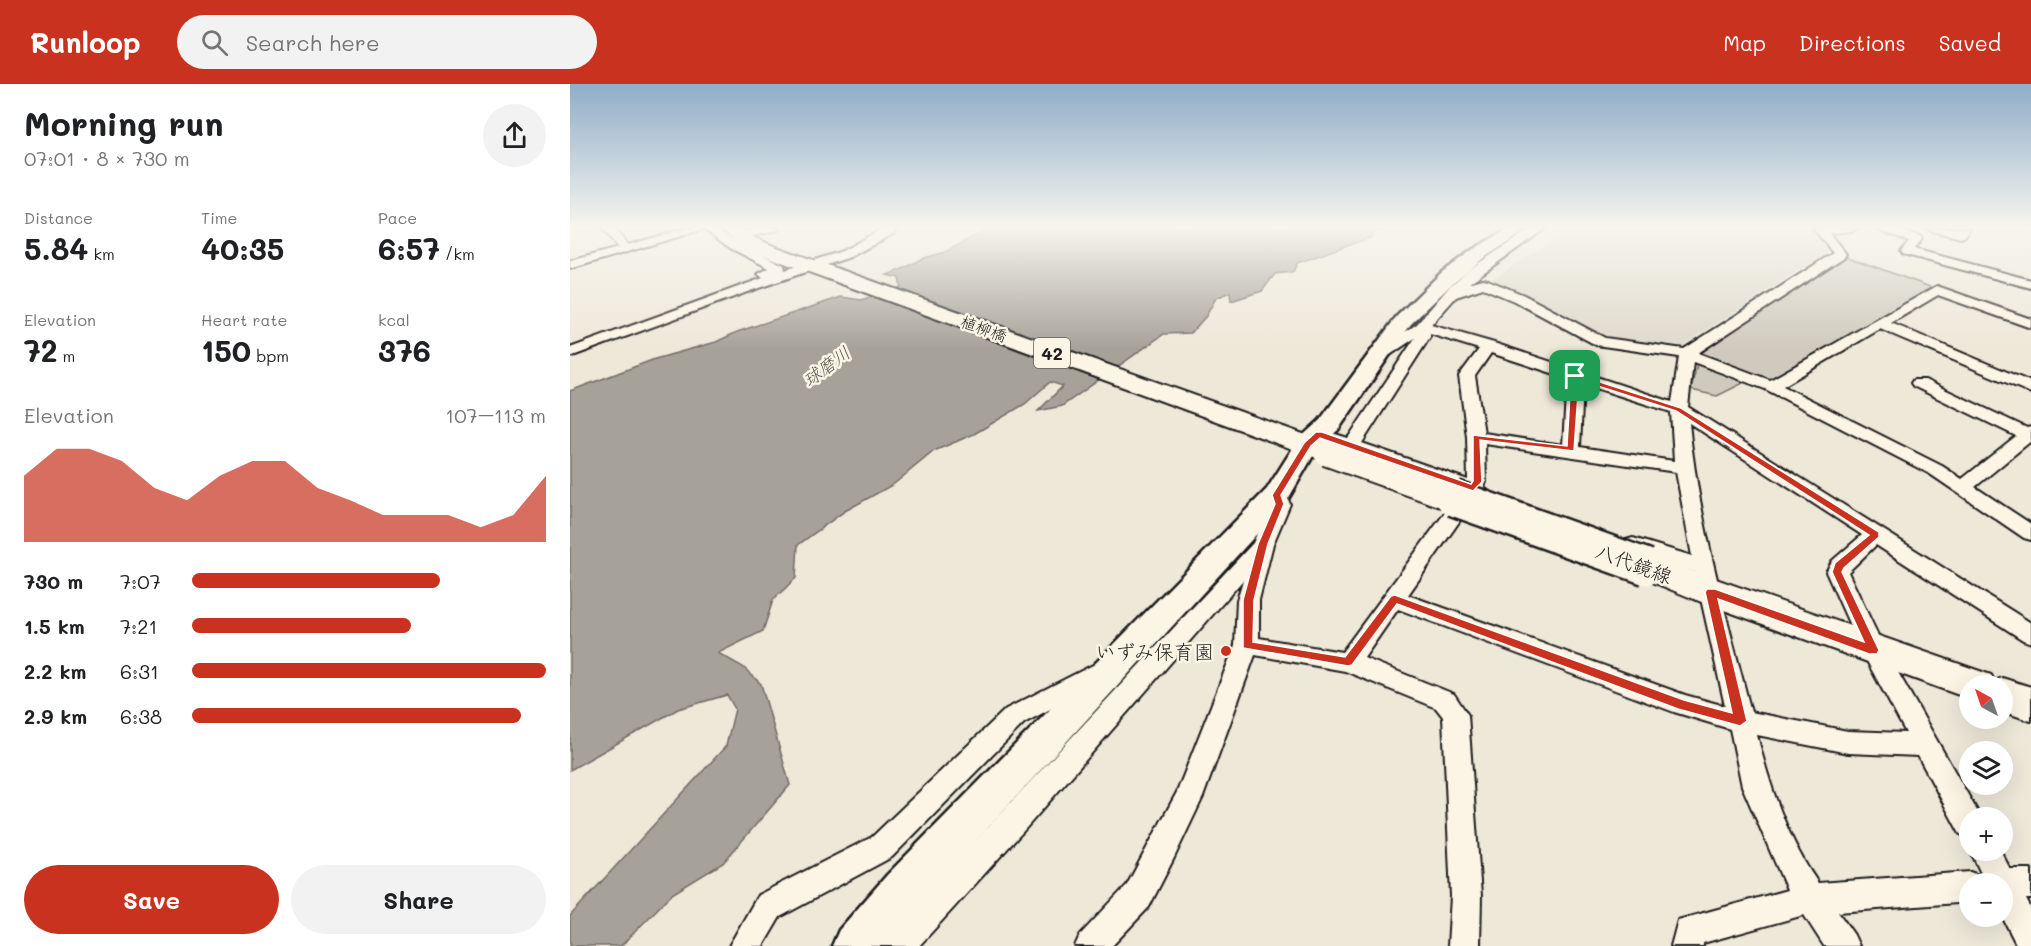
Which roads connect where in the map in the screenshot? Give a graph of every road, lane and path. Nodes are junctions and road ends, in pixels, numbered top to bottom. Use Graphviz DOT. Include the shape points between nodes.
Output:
graph roads {
  1 [pos="779,268"];
  2 [pos="805,268"];
  3 [pos="818,268"];
  4 [pos="1459,268"];
  5 [pos="1480,268"];
  6 [pos="1818,268"];
  7 [pos="1972,268"];
  8 [pos="2031,284"];
  9 [pos="1451,294"];
  10 [pos="1879,323"];
  11 [pos="2031,324"];
  12 [pos="1422,327"];
  13 [pos="570,345"];
  14 [pos="1489,346"];
  15 [pos="570,353"];
  16 [pos="1687,354"];
  17 [pos="1379,356"];
  18 [pos="1575,376"];
  19 [pos="1919,382"];
  20 [pos="1771,386"];
  21 [pos="2031,388"];
  22 [pos="1678,410"];
  23 [pos="2029,433"];
  24 [pos="1476,437"];
  25 [pos="1319,443"];
  26 [pos="1571,450"];
  27 [pos="1684,468"];
  28 [pos="1963,487"];
  29 [pos="1473,488"];
  30 [pos="1277,495"];
  31 [pos="2031,532"];
  32 [pos="1875,535"];
  33 [pos="1263,544"];
  34 [pos="1708,580"];
  35 [pos="1395,599"];
  36 [pos="2031,634"];
  37 [pos="1247,645"];
  38 [pos="1873,650"];
  39 [pos="1120,661"];
  40 [pos="1348,662"];
  41 [pos="1959,680"];
  42 [pos="2013,698"];
  43 [pos="2031,704"];
  44 [pos="1740,721"];
  45 [pos="1926,746"];
  46 [pos="1960,807"];
  47 [pos="2013,884"];
  48 [pos="2031,884"];
  49 [pos="1959,888"];
  50 [pos="1809,899"];
  51 [pos="2013,906"];
  52 [pos="2031,941"];
  53 [pos="745,946"];
  54 [pos="855,946"];
  55 [pos="898,946"];
  56 [pos="1090,946"];
  57 [pos="1464,946"];
  58 [pos="1687,946"];
  59 [pos="1843,946"];
  1 -- 13 [label="street"];
  2 -- 15 [label="street"];
  3 -- 25 [label="main road, 植柳橋 / 42"];
  4 -- 17 [label="street" via="1404,320"];
  5 -- 9 [label="street"];
  6 -- 16 [label="street"];
  7 -- 8 [label="street"];
  9 -- 12 [label="street"];
  9 -- 16 [label="street" via="1483,283 1601,342"];
  10 -- 11 [label="street" via="1937,290"];
  10 -- 20 [label="street"];
  10 -- 21 [label="street"];
  12 -- 14 [label="street"];
  12 -- 17 [label="street"];
  12 -- 25 [label="street" via="1423,337"];
  14 -- 18 [label="street"];
  14 -- 24 [label="street" via="1467,376"];
  16 -- 20 [label="street"];
  16 -- 22 [label="street"];
  17 -- 25 [label="street"];
  18 -- 22 [label="street"];
  18 -- 26 [label="street"];
  19 -- 23 [label="street"];
  20 -- 28 [label="street"];
  22 -- 27 [label="street"];
  22 -- 32 [label="street"];
  23 -- 28 [label="street"];
  24 -- 26 [label="street"];
  24 -- 29 [label="street" via="1478,482"];
  25 -- 29 [label="street"];
  25 -- 30 [label="street"];
  25 -- 34 [label="main road, 八代鏡線 / 42, bridge" via="1647,567"];
  26 -- 27 [label="street"];
  27 -- 34 [label="street"];
  28 -- 31 [label="street"];
  29 -- 34 [label="street" via="1651,551"];
  29 -- 35 [label="street"];
  30 -- 33 [label="street" via="1280,504"];
  30 -- 39 [label="street"];
  32 -- 36 [label="street"];
  32 -- 38 [label="street" via="1837,572"];
  33 -- 37 [label="street" via="1248,600"];
  33 -- 55 [label="street"];
  34 -- 38 [label="main road, 八代鏡線 / 42"];
  34 -- 44 [label="street"];
  35 -- 40 [label="street"];
  35 -- 44 [label="street" via="1683,705"];
  37 -- 40 [label="street"];
  37 -- 56 [label="street" via="1189,797 1164,848 1138,896"];
  38 -- 41 [label="main road, 八代鏡線 / 42"];
  38 -- 45 [label="street"];
  39 -- 53 [label="street" via="1015,716 882,847 769,906"];
  39 -- 54 [label="street" via="902,890"];
  40 -- 57 [label="street" via="1445,701 1455,715 1466,896"];
  42 -- 43 [label="main road"];
  44 -- 45 [label="street" via="1848,742"];
  44 -- 50 [label="street" via="1756,786"];
  45 -- 46 [label="street"];
  47 -- 48 [label="street"];
  49 -- 50 [label="street"];
  50 -- 58 [label="street" via="1689,931"];
  50 -- 59 [label="street"];
  51 -- 52 [label="street"];
}
